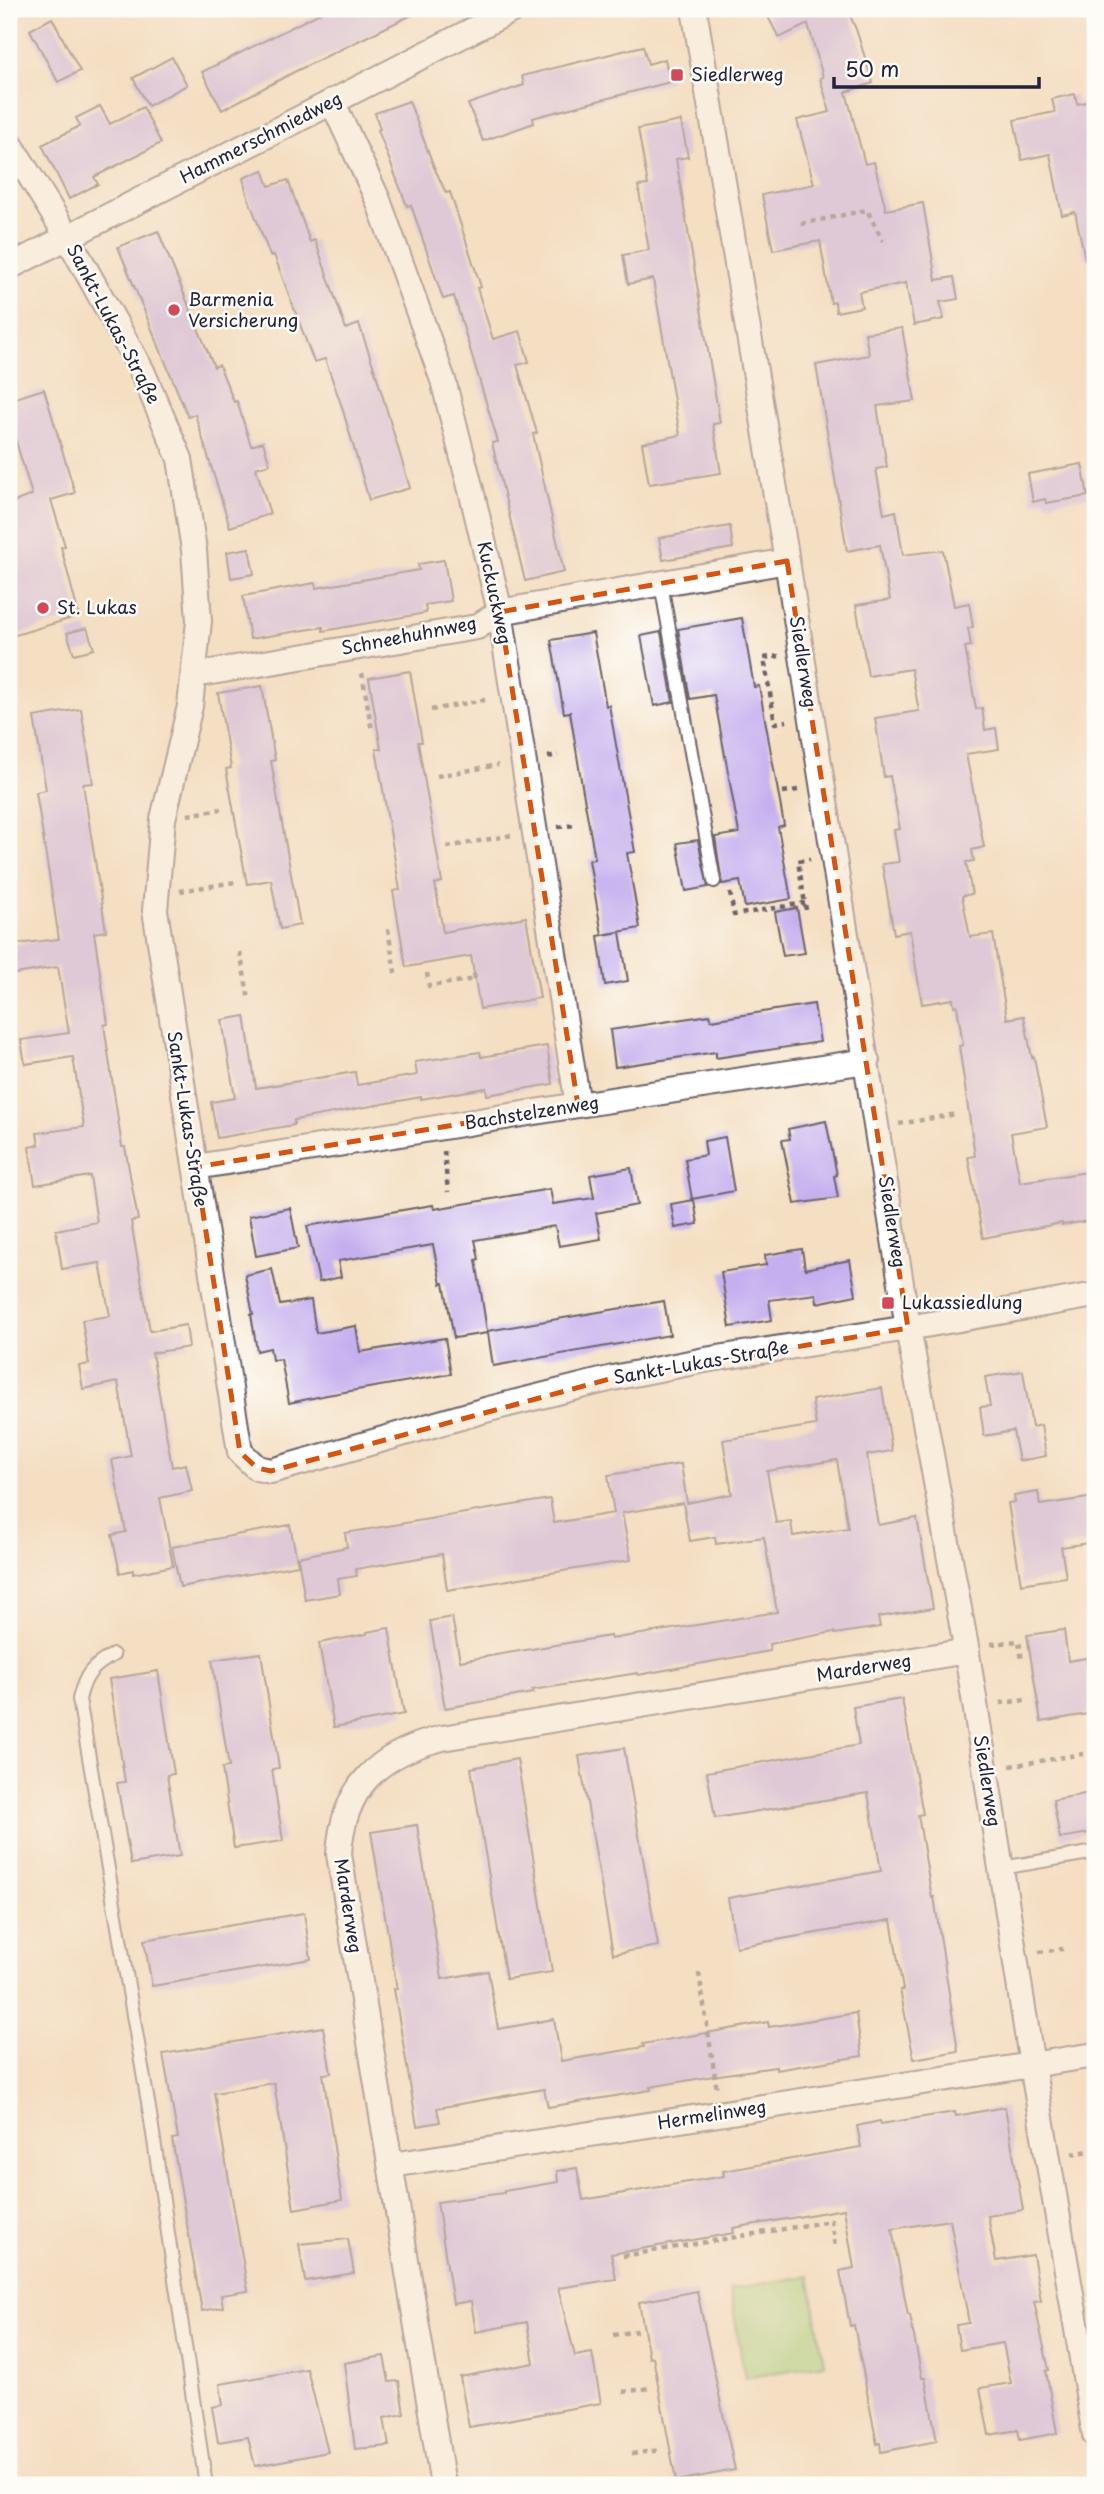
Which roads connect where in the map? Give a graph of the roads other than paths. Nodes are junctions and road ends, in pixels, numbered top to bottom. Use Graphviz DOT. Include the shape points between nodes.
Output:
graph roads {
  1 [pos="514,9"];
  2 [pos="694,9"];
  3 [pos="331,101"];
  4 [pos="9,142"];
  5 [pos="67,236"];
  6 [pos="9,267"];
  7 [pos="787,561"];
  8 [pos="662,584"];
  9 [pos="500,612"];
  10 [pos="194,675"];
  11 [pos="714,881"];
  12 [pos="867,1061"];
  13 [pos="578,1105"];
  14 [pos="196,1167"];
  15 [pos="1095,1295"];
  16 [pos="908,1328"];
  17 [pos="967,1649"];
  18 [pos="113,1655"];
  19 [pos="1095,1852"];
  20 [pos="1002,1868"];
  21 [pos="1095,2055"];
  22 [pos="1032,2065"];
  23 [pos="392,2165"];
  24 [pos="1095,2435"];
  25 [pos="206,2485"];
  26 [pos="443,2485"];
  1 -- 3 [label="street, Hammerschmiedweg"];
  2 -- 7 [label="street, Siedlerweg"];
  3 -- 5 [label="street, Hammerschmiedweg"];
  3 -- 9 [label="street, Kuckuckweg" via="378,200 443,380"];
  4 -- 5 [label="street, Sankt-Lukas-Straße"];
  5 -- 6 [label="street, Hammerschmiedweg"];
  5 -- 10 [label="street, Sankt-Lukas-Straße" via="142,370 180,459 199,621"];
  7 -- 8 [label="street, Schneehuhnweg"];
  7 -- 12 [label="street, Siedlerweg"];
  8 -- 9 [label="street, Schneehuhnweg"];
  8 -- 11 [label="lane"];
  9 -- 10 [label="street, Schneehuhnweg" via="477,627"];
  9 -- 13 [label="street, Kuckuckweg"];
  10 -- 14 [label="street, Sankt-Lukas-Straße" via="163,819 155,895 159,947"];
  12 -- 13 [label="street, Bachstelzenweg"];
  12 -- 16 [label="street, Siedlerweg"];
  13 -- 14 [label="street, Bachstelzenweg"];
  14 -- 16 [label="street, Sankt-Lukas-Straße" via="240,1452 257,1468 271,1471 613,1378"];
  15 -- 16 [label="street, Sankt-Lukas-Straße"];
  16 -- 17 [label="street, Siedlerweg"];
  17 -- 20 [label="street, Siedlerweg"];
  17 -- 23 [label="street, Marderweg" via="442,1738 393,1755 366,1777 346,1813 339,1854"];
  18 -- 25 [label="lane" via="96,1664 84,1680 79,1699 150,2114"];
  19 -- 20 [label="lane"];
  20 -- 22 [label="street, Siedlerweg"];
  21 -- 22 [label="street, Hermelinweg"];
  22 -- 23 [label="street, Hermelinweg"];
  22 -- 24 [label="street, Siedlerweg"];
  23 -- 26 [label="street, Marderweg"];
}
